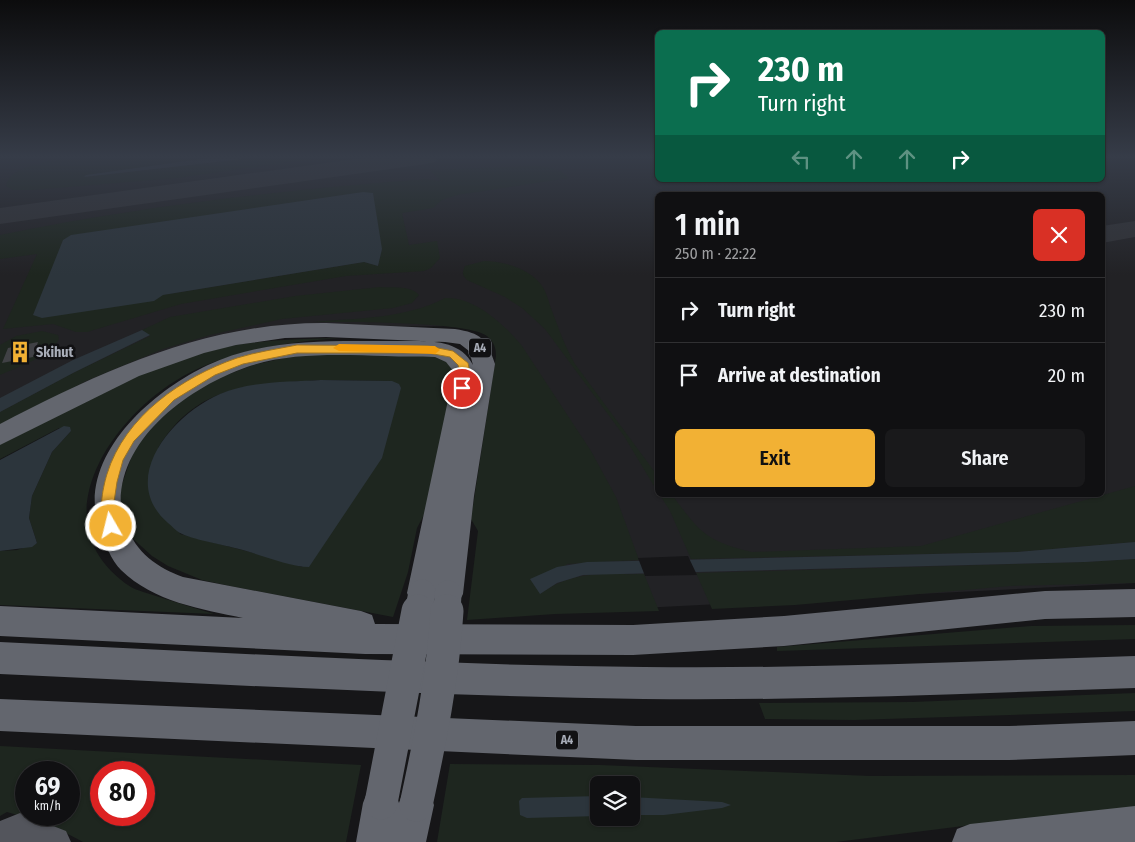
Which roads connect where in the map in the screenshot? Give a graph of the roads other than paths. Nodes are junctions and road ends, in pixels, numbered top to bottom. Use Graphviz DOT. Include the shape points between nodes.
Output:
graph roads {
  1 [pos="0,435"];
  2 [pos="435,594"];
  3 [pos="1135,603"];
  4 [pos="0,621"];
  5 [pos="477,640"];
  6 [pos="0,658"];
  7 [pos="1135,672"];
  8 [pos="0,716"];
  9 [pos="1135,738"];
  10 [pos="1135,824"];
  11 [pos="1135,828"];
  12 [pos="0,836"];
  13 [pos="55,842"];
  14 [pos="374,842"];
  15 [pos="408,842"];
  16 [pos="970,842"];
  17 [pos="1111,842"];
  1 -- 2 [label="highway, A4" via="126,372 194,348 235,338 309,330 466,338 479,347 484,364 461,496"];
  2 -- 5 [label="highway, A4" via="465,372 463,363 453,354 428,349 297,349 241,361 211,372 170,397 130,438 118,459 107,502 111,526 126,556 157,580 195,594 306,617"];
  2 -- 14 [label="highway, A4, bridge" via="381,803"];
  2 -- 15 [label="highway, A4, bridge" via="445,649 428,751"];
  3 -- 5 [label="highway, A4" via="1045,605 784,631 642,640"];
  4 -- 5 [label="highway, A4" via="365,639"];
  6 -- 7 [label="highway" via="644,683"];
  8 -- 9 [label="highway, A4" via="636,743 1009,743"];
  10 -- 16 [label="highway"];
  11 -- 17 [label="highway"];
  12 -- 13 [label="main road" via="20,828"];
}
